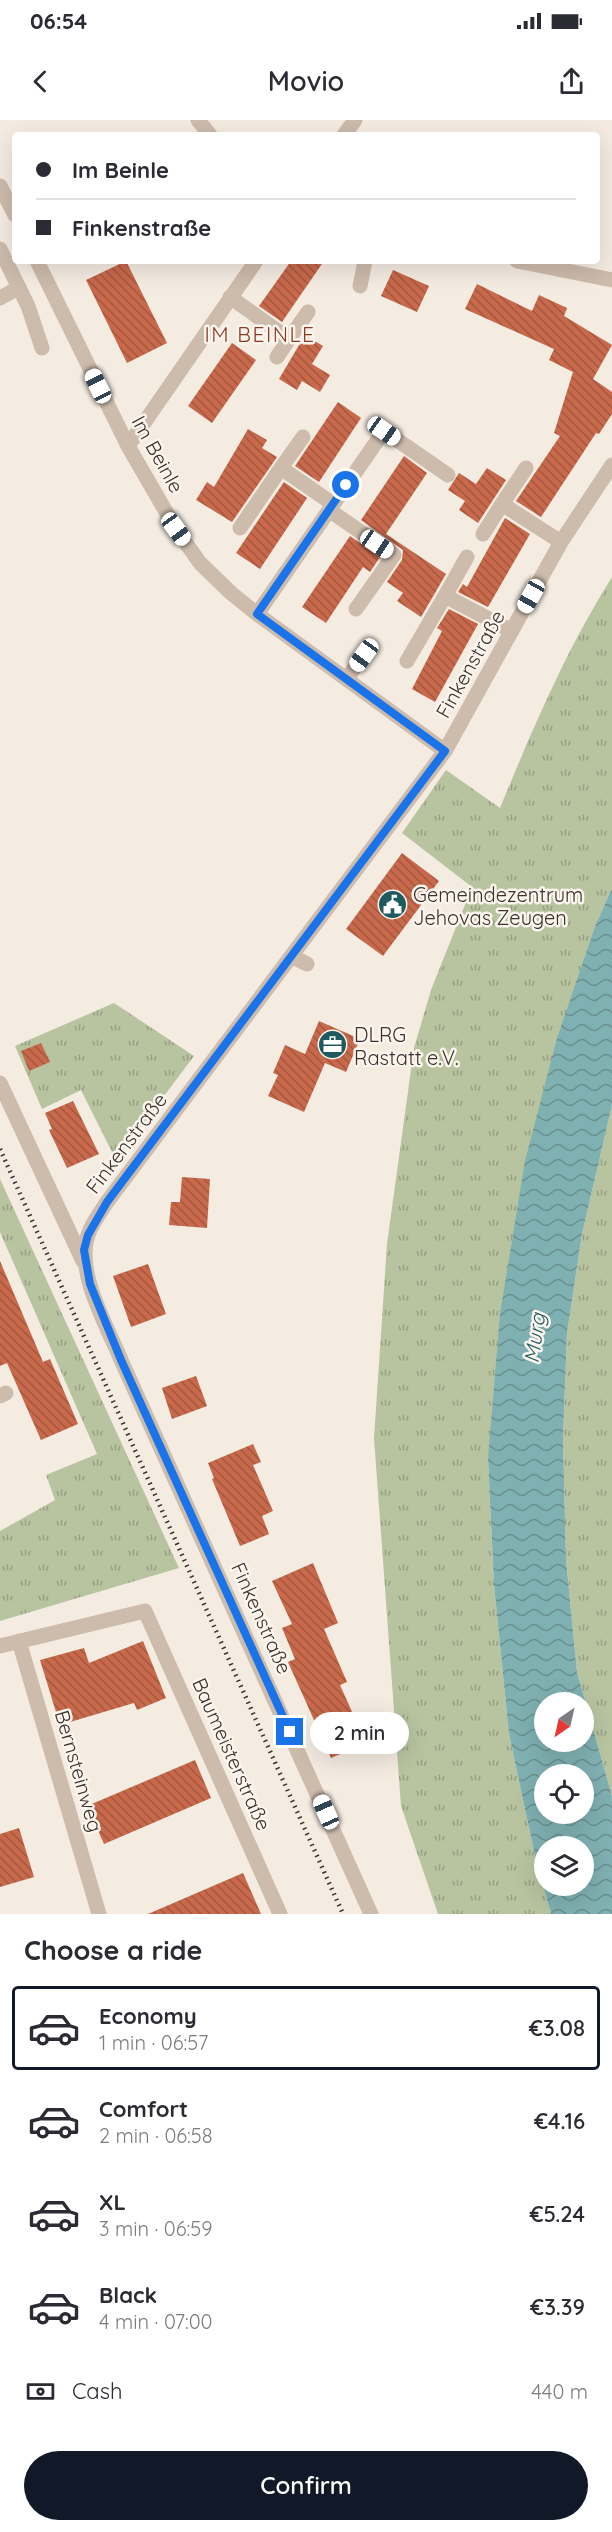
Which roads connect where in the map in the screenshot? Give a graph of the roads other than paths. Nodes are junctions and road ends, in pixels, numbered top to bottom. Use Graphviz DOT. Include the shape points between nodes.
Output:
graph roads {
  1 [pos="198,120"];
  2 [pos="208,132"];
  3 [pos="0,186"];
  4 [pos="12,209"];
  5 [pos="0,249"];
  6 [pos="38,264"];
  7 [pos="254,264"];
  8 [pos="364,264"];
  9 [pos="532,264"];
  10 [pos="612,280"];
  11 [pos="360,286"];
  12 [pos="18,288"];
  13 [pos="230,297"];
  14 [pos="0,298"];
  15 [pos="308,312"];
  16 [pos="289,339"];
  17 [pos="42,348"];
  18 [pos="277,357"];
  19 [pos="303,437"];
  20 [pos="128,446"];
  21 [pos="612,465"];
  22 [pos="281,468"];
  23 [pos="526,468"];
  24 [pos="448,475"];
  25 [pos="502,504"];
  26 [pos="331,507"];
  27 [pos="240,528"];
  28 [pos="483,534"];
  29 [pos="561,542"];
  30 [pos="467,557"];
  31 [pos="445,596"];
  32 [pos="356,609"];
  33 [pos="257,614"];
  34 [pos="512,631"];
  35 [pos="364,655"];
  36 [pos="407,661"];
  37 [pos="347,678"];
  38 [pos="445,751"];
  39 [pos="291,957"];
  40 [pos="307,964"];
  41 [pos="0,1083"];
  42 [pos="85,1266"];
  43 [pos="19,1641"];
  44 [pos="0,1646"];
  45 [pos="99,1914"];
  46 [pos="280,1914"];
  47 [pos="371,1914"];
  1 -- 2 [label="street"];
  3 -- 4 [label="street"];
  5 -- 12 [label="street"];
  6 -- 20 [label="street, Im Beinle"];
  7 -- 13 [label="street"];
  8 -- 11 [label="street"];
  9 -- 10 [label="street"];
  12 -- 14 [label="street"];
  12 -- 17 [label="street"];
  13 -- 16 [label="street"];
  13 -- 20 [label="street"];
  15 -- 16 [label="street"];
  16 -- 18 [label="street"];
  19 -- 22 [label="street"];
  20 -- 33 [label="street, Im Beinle" via="200,563"];
  21 -- 29 [label="street, Finkenstraße"];
  22 -- 26 [label="street"];
  22 -- 27 [label="street"];
  23 -- 25 [label="street"];
  24 -- 26 [label="street" via="384,431"];
  25 -- 28 [label="street"];
  25 -- 29 [label="street"];
  26 -- 32 [label="street" via="394,555"];
  26 -- 33 [label="street"];
  29 -- 34 [label="street, Finkenstraße"];
  30 -- 31 [label="street"];
  31 -- 34 [label="street"];
  31 -- 36 [label="street"];
  33 -- 37 [label="street, Im Beinle"];
  34 -- 38 [label="street, Finkenstraße"];
  35 -- 37 [label="street"];
  37 -- 38 [label="street, Im Beinle"];
  38 -- 39 [label="street, Finkenstraße"];
  39 -- 40 [label="street"];
  39 -- 42 [label="street, Finkenstraße" via="95,1220 84,1250"];
  41 -- 42 [label="street"];
  42 -- 47 [label="street, Finkenstraße" via="121,1360"];
  43 -- 44 [label="street"];
  43 -- 45 [label="street, Bernsteinweg"];
  43 -- 46 [label="street, Baumeisterstraße" via="144,1611"];
}
